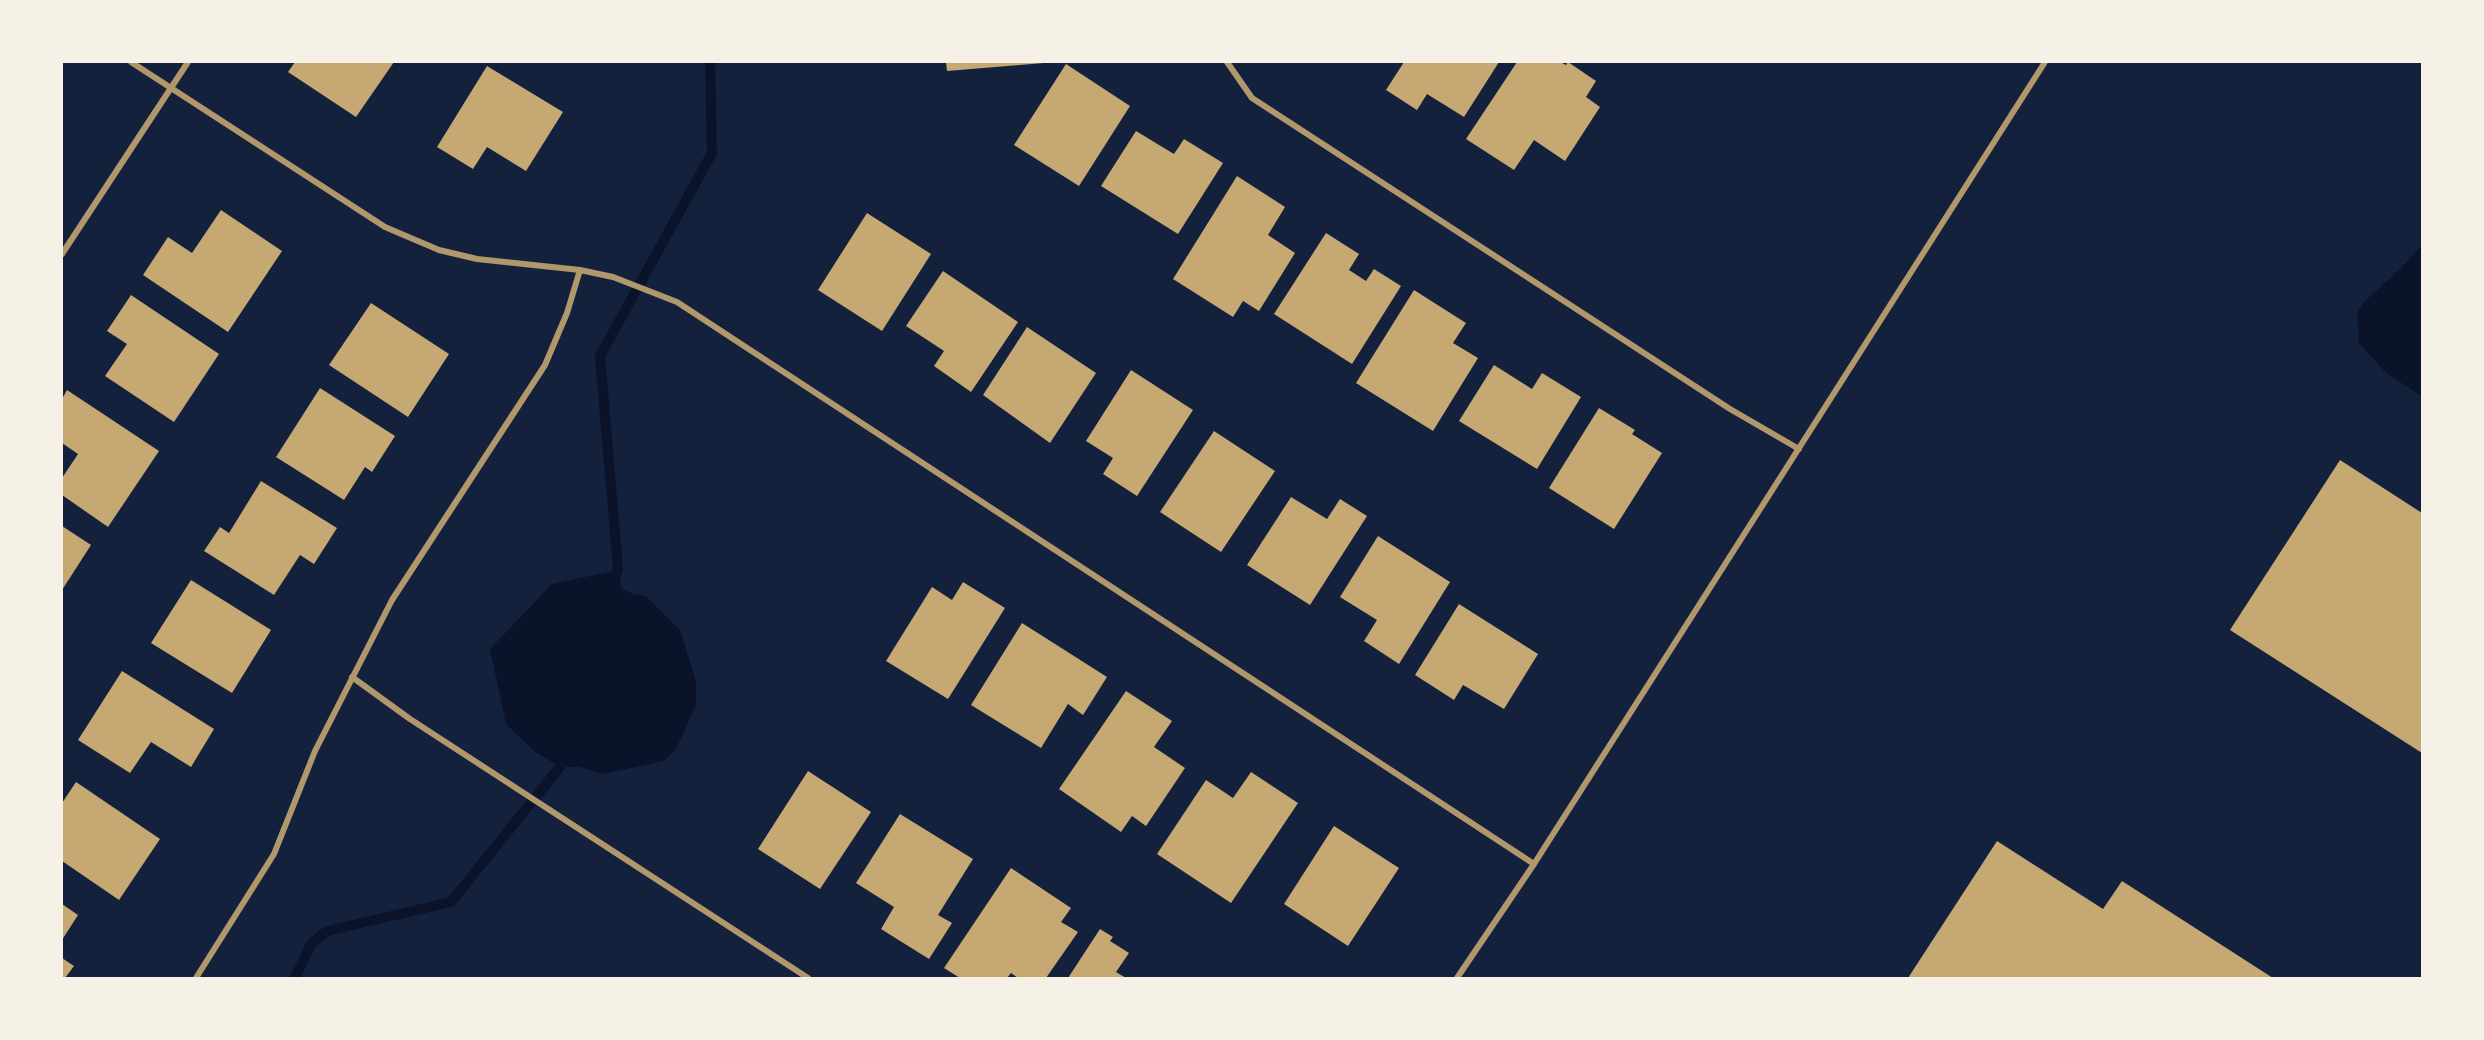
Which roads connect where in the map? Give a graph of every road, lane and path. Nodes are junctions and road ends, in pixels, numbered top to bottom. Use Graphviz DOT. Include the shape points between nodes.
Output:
graph roads {
  1 [pos="131,62"];
  2 [pos="188,62"];
  3 [pos="1227,62"];
  4 [pos="2045,62"];
  5 [pos="172,87"];
  6 [pos="62,254"];
  7 [pos="580,270"];
  8 [pos="1799,448"];
  9 [pos="352,677"];
  10 [pos="1534,864"];
  11 [pos="196,978"];
  12 [pos="808,978"];
  13 [pos="1457,978"];
  1 -- 5 [label="street"];
  2 -- 5 [label="street"];
  3 -- 8 [label="street" via="1252,98 1730,409"];
  4 -- 8 [label="street"];
  5 -- 6 [label="street"];
  5 -- 7 [label="street" via="385,227 439,250 477,259"];
  7 -- 9 [label="street" via="567,313 544,365 392,600"];
  7 -- 10 [label="street" via="613,277 677,302"];
  8 -- 10 [label="street"];
  9 -- 11 [label="street" via="315,751 274,854"];
  9 -- 12 [label="street" via="410,719"];
  10 -- 13 [label="street"];
}
